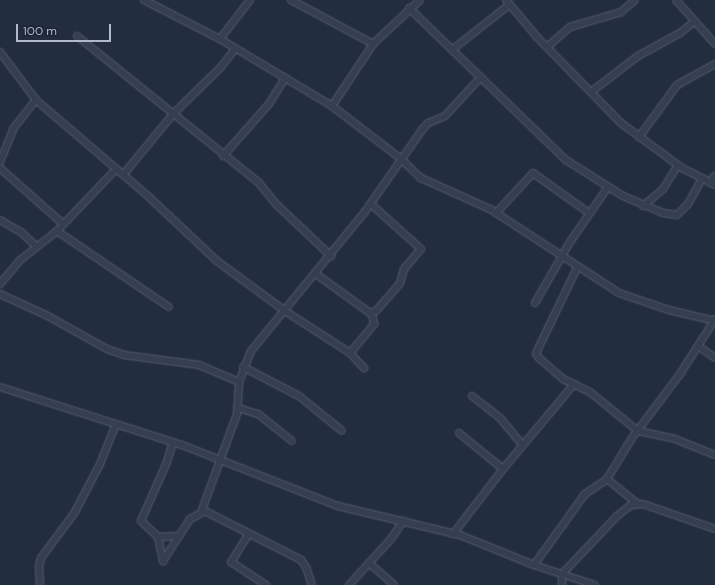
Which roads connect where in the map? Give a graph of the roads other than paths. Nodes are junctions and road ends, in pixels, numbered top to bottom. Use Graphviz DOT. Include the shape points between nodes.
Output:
graph roads {
  1 [pos="145,0"];
  2 [pos="250,0"];
  3 [pos="290,0"];
  4 [pos="420,0"];
  5 [pos="635,0"];
  6 [pos="676,0"];
  7 [pos="508,2"];
  8 [pos="409,8"];
  9 [pos="694,22"];
  10 [pos="77,36"];
  11 [pos="220,39"];
  12 [pos="373,44"];
  13 [pos="715,44"];
  14 [pos="547,47"];
  15 [pos="235,49"];
  16 [pos="453,49"];
  17 [pos="0,52"];
  18 [pos="715,64"];
  19 [pos="481,77"];
  20 [pos="285,78"];
  21 [pos="591,92"];
  22 [pos="36,100"];
  23 [pos="332,106"];
  24 [pos="174,113"];
  25 [pos="639,137"];
  26 [pos="223,156"];
  27 [pos="401,159"];
  28 [pos="0,162"];
  29 [pos="678,165"];
  30 [pos="0,168"];
  31 [pos="116,169"];
  32 [pos="123,175"];
  33 [pos="715,175"];
  34 [pos="702,179"];
  35 [pos="712,184"];
  36 [pos="608,187"];
  37 [pos="370,204"];
  38 [pos="643,206"];
  39 [pos="589,212"];
  40 [pos="496,213"];
  41 [pos="0,220"];
  42 [pos="63,224"];
  43 [pos="57,231"];
  44 [pos="36,246"];
  45 [pos="331,256"];
  46 [pos="562,258"];
  47 [pos="577,268"];
  48 [pos="316,274"];
  49 [pos="0,284"];
  50 [pos="0,294"];
  51 [pos="535,303"];
  52 [pos="169,307"];
  53 [pos="285,311"];
  54 [pos="372,313"];
  55 [pos="715,320"];
  56 [pos="698,346"];
  57 [pos="350,353"];
  58 [pos="715,358"];
  59 [pos="243,367"];
  60 [pos="364,368"];
  61 [pos="239,382"];
  62 [pos="574,384"];
  63 [pos="0,387"];
  64 [pos="472,396"];
  65 [pos="238,408"];
  66 [pos="116,424"];
  67 [pos="342,431"];
  68 [pos="638,431"];
  69 [pos="459,433"];
  70 [pos="292,441"];
  71 [pos="173,442"];
  72 [pos="523,445"];
  73 [pos="715,455"];
  74 [pos="219,459"];
  75 [pos="502,468"];
  76 [pos="607,479"];
  77 [pos="637,503"];
  78 [pos="202,510"];
  79 [pos="403,520"];
  80 [pos="715,529"];
  81 [pos="453,534"];
  82 [pos="248,535"];
  83 [pos="178,536"];
  84 [pos="158,537"];
  85 [pos="369,563"];
  86 [pos="534,565"];
  87 [pos="562,574"];
  88 [pos="40,585"];
  89 [pos="266,585"];
  90 [pos="312,585"];
  91 [pos="348,585"];
  92 [pos="394,585"];
  93 [pos="562,585"];
  94 [pos="595,585"];
  1 -- 11 [label="street"];
  2 -- 11 [label="street"];
  3 -- 12 [label="street"];
  4 -- 8 [label="street"];
  5 -- 14 [label="street" via="621,12 570,27"];
  6 -- 9 [label="street"];
  7 -- 14 [label="street"];
  7 -- 16 [label="street"];
  8 -- 12 [label="street"];
  8 -- 16 [label="street"];
  9 -- 13 [label="street"];
  9 -- 21 [label="street" via="680,33 638,56"];
  10 -- 24 [label="street"];
  11 -- 15 [label="street"];
  12 -- 23 [label="street"];
  14 -- 21 [label="street"];
  15 -- 20 [label="street"];
  15 -- 24 [label="street" via="221,68"];
  16 -- 19 [label="street"];
  17 -- 22 [label="street"];
  18 -- 25 [label="street" via="677,85"];
  19 -- 27 [label="street" via="446,116 428,123"];
  19 -- 36 [label="street" via="566,160"];
  20 -- 23 [label="street"];
  20 -- 26 [label="street" via="269,104"];
  21 -- 25 [label="street"];
  22 -- 28 [label="street" via="13,129"];
  22 -- 31 [label="street"];
  23 -- 27 [label="street"];
  24 -- 26 [label="street"];
  24 -- 32 [label="street"];
  25 -- 29 [label="street"];
  26 -- 45 [label="street" via="259,184 276,204"];
  27 -- 37 [label="street"];
  27 -- 40 [label="street" via="421,178 471,199"];
  29 -- 34 [label="street"];
  29 -- 38 [label="street" via="663,189"];
  30 -- 42 [label="street"];
  31 -- 32 [label="street"];
  31 -- 42 [label="street"];
  32 -- 53 [label="street" via="217,261"];
  33 -- 35 [label="street"];
  34 -- 35 [label="street"];
  34 -- 38 [label="street" via="688,204 677,215"];
  36 -- 38 [label="street"];
  36 -- 39 [label="street"];
  37 -- 45 [label="street"];
  37 -- 54 [label="street" via="421,249 404,270 400,283"];
  39 -- 40 [label="street" via="533,173"];
  39 -- 46 [label="street"];
  40 -- 46 [label="street"];
  41 -- 44 [label="street" via="21,232"];
  42 -- 43 [label="street"];
  43 -- 44 [label="street"];
  43 -- 52 [label="street"];
  44 -- 49 [label="street" via="19,261"];
  45 -- 48 [label="street"];
  46 -- 47 [label="street"];
  46 -- 51 [label="street"];
  47 -- 55 [label="street" via="619,293 669,310"];
  47 -- 62 [label="street" via="536,354 563,379"];
  48 -- 53 [label="street"];
  48 -- 54 [label="street" via="364,312"];
  50 -- 61 [label="street" via="46,315 107,349 124,355 199,364"];
  53 -- 57 [label="street"];
  53 -- 59 [label="street" via="258,342"];
  54 -- 57 [label="street" via="374,324"];
  55 -- 56 [label="street"];
  56 -- 58 [label="street"];
  56 -- 68 [label="street"];
  57 -- 60 [label="street"];
  59 -- 61 [label="street"];
  59 -- 67 [label="street" via="298,396"];
  61 -- 65 [label="street"];
  62 -- 68 [label="street" via="603,402"];
  62 -- 72 [label="street"];
  63 -- 66 [label="street"];
  64 -- 72 [label="street" via="500,418"];
  65 -- 70 [label="street" via="258,414"];
  65 -- 74 [label="street"];
  66 -- 71 [label="street"];
  66 -- 88 [label="street" via="100,464 75,512 41,558"];
  68 -- 73 [label="street" via="674,440"];
  68 -- 76 [label="street"];
  69 -- 75 [label="street"];
  71 -- 74 [label="street"];
  71 -- 84 [label="street" via="167,462 141,520"];
  72 -- 75 [label="street"];
  74 -- 78 [label="street"];
  74 -- 79 [label="street" via="338,506"];
  75 -- 81 [label="street"];
  76 -- 77 [label="street"];
  76 -- 86 [label="street" via="584,494"];
  77 -- 80 [label="street"];
  77 -- 87 [label="street" via="617,516"];
  78 -- 82 [label="street"];
  78 -- 83 [label="street" via="190,519"];
  79 -- 81 [label="street"];
  79 -- 85 [label="street" via="392,539"];
  81 -- 86 [label="street"];
  82 -- 89 [label="street" via="231,562"];
  82 -- 90 [label="street" via="301,560 306,566"];
  83 -- 84 [label="street"];
  83 -- 84 [label="street" via="163,561"];
  85 -- 91 [label="street"];
  85 -- 92 [label="street"];
  86 -- 87 [label="street"];
  87 -- 93 [label="street"];
  87 -- 94 [label="street"];
}
